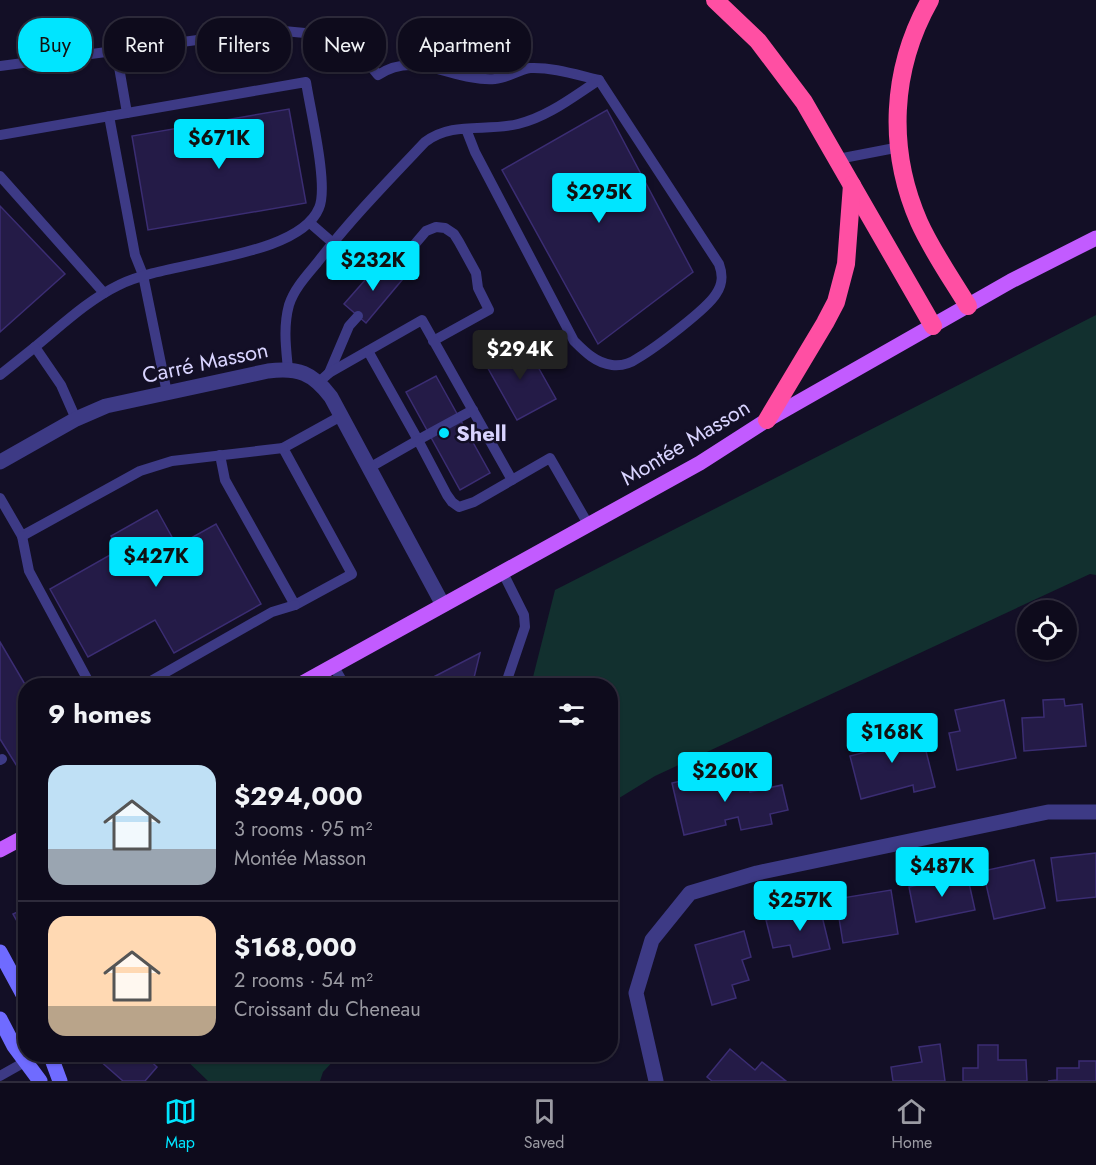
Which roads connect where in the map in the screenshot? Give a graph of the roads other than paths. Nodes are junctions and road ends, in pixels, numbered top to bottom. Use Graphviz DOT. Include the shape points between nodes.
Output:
graph roads {
  1 [pos="716,0"];
  2 [pos="930,0"];
  3 [pos="185,41"];
  4 [pos="104,52"];
  5 [pos="0,66"];
  6 [pos="120,72"];
  7 [pos="599,80"];
  8 [pos="127,113"];
  9 [pos="109,116"];
  10 [pos="466,129"];
  11 [pos="0,135"];
  12 [pos="900,147"];
  13 [pos="838,159"];
  14 [pos="0,176"];
  15 [pos="852,185"];
  16 [pos="310,223"];
  17 [pos="1096,238"];
  18 [pos="333,243"];
  19 [pos="392,271"];
  20 [pos="143,275"];
  21 [pos="104,293"];
  22 [pos="968,306"];
  23 [pos="358,315"];
  24 [pos="933,326"];
  25 [pos="433,341"];
  26 [pos="35,347"];
  27 [pos="368,351"];
  28 [pos="288,369"];
  29 [pos="0,375"];
  30 [pos="324,378"];
  31 [pos="167,393"];
  32 [pos="473,410"];
  33 [pos="341,416"];
  34 [pos="76,418"];
  35 [pos="767,420"];
  36 [pos="417,440"];
  37 [pos="283,448"];
  38 [pos="220,455"];
  39 [pos="0,462"];
  40 [pos="369,468"];
  41 [pos="512,480"];
  42 [pos="0,498"];
  43 [pos="588,524"];
  44 [pos="22,536"];
  45 [pos="502,571"];
  46 [pos="295,605"];
  47 [pos="443,605"];
  48 [pos="333,665"];
  49 [pos="87,678"];
  50 [pos="156,678"];
  51 [pos="311,678"];
  52 [pos="340,678"];
  53 [pos="508,678"];
  54 [pos="1096,812"];
  55 [pos="18,840"];
  56 [pos="0,850"];
  57 [pos="0,952"];
  58 [pos="18,985"];
  59 [pos="0,1019"];
  60 [pos="18,1049"];
  61 [pos="25,1062"];
  62 [pos="33,1062"];
  63 [pos="53,1062"];
  64 [pos="0,1076"];
  65 [pos="40,1081"];
  66 [pos="60,1081"];
  67 [pos="656,1081"];
  1 -- 13 [label="highway" via="747,28 782,70"];
  2 -- 12 [label="highway" via="912,35 902,69 898,106"];
  3 -- 7 [label="lane" via="273,30 358,38 359,52 378,75 396,65 410,64 477,78 495,79 532,68"];
  4 -- 5 [label="lane"];
  6 -- 8 [label="lane"];
  7 -- 10 [label="lane" via="534,119 494,128"];
  7 -- 10 [label="lane" via="722,273 722,283 707,305 627,364 599,362 574,341"];
  8 -- 9 [label="lane"];
  8 -- 16 [label="lane" via="306,82 322,178 322,200"];
  9 -- 11 [label="lane"];
  9 -- 20 [label="lane" via="135,255"];
  10 -- 18 [label="lane" via="434,134"];
  12 -- 13 [label="lane"];
  12 -- 22 [label="highway" via="909,195 920,224"];
  13 -- 15 [label="highway"];
  14 -- 21 [label="lane"];
  15 -- 24 [label="highway"];
  15 -- 35 [label="highway" via="846,264 836,302"];
  16 -- 18 [label="lane"];
  16 -- 20 [label="lane" via="260,249"];
  17 -- 22 [label="main road, Montée Masson"];
  18 -- 28 [label="lane" via="290,304 285,338"];
  19 -- 25 [label="lane" via="426,231 446,228 454,234 476,273 478,288 489,310"];
  20 -- 21 [label="lane"];
  20 -- 31 [label="lane"];
  21 -- 26 [label="lane"];
  22 -- 24 [label="main road, Montée Masson"];
  23 -- 30 [label="lane"];
  24 -- 35 [label="main road, Montée Masson"];
  25 -- 27 [label="lane" via="422,320"];
  25 -- 32 [label="lane"];
  26 -- 29 [label="lane"];
  26 -- 34 [label="lane" via="61,385"];
  27 -- 30 [label="lane"];
  27 -- 36 [label="lane"];
  28 -- 30 [label="street, Carré Masson"];
  28 -- 31 [label="street, Carré Masson"];
  30 -- 33 [label="street"];
  31 -- 34 [label="street, Carré Masson" via="106,406"];
  32 -- 36 [label="lane"];
  32 -- 41 [label="lane"];
  33 -- 37 [label="lane"];
  33 -- 40 [label="street"];
  34 -- 39 [label="street, Carré Masson"];
  35 -- 43 [label="main road, Montée Masson" via="700,463"];
  36 -- 40 [label="lane"];
  36 -- 41 [label="lane" via="447,495 459,507"];
  37 -- 38 [label="lane"];
  37 -- 46 [label="lane" via="352,574"];
  38 -- 44 [label="lane" via="172,461 140,471"];
  38 -- 46 [label="lane" via="225,480"];
  40 -- 47 [label="street"];
  41 -- 43 [label="lane" via="550,458"];
  42 -- 44 [label="lane"];
  43 -- 45 [label="main road, Montée Masson"];
  44 -- 49 [label="lane" via="29,572"];
  45 -- 47 [label="main road, Montée Masson"];
  45 -- 53 [label="lane" via="525,615 525,627"];
  46 -- 50 [label="lane" via="272,612"];
  47 -- 48 [label="main road, Montée Masson"];
  48 -- 51 [label="main road, Montée Masson"];
  48 -- 52 [label="lane"];
  54 -- 67 [label="street" via="1048,812 757,873 690,893 652,940 636,993"];
  55 -- 56 [label="main road"];
  57 -- 58 [label="street"];
  59 -- 60 [label="street"];
  61 -- 64 [label="lane"];
  62 -- 65 [label="street"];
  63 -- 66 [label="street"];
}
